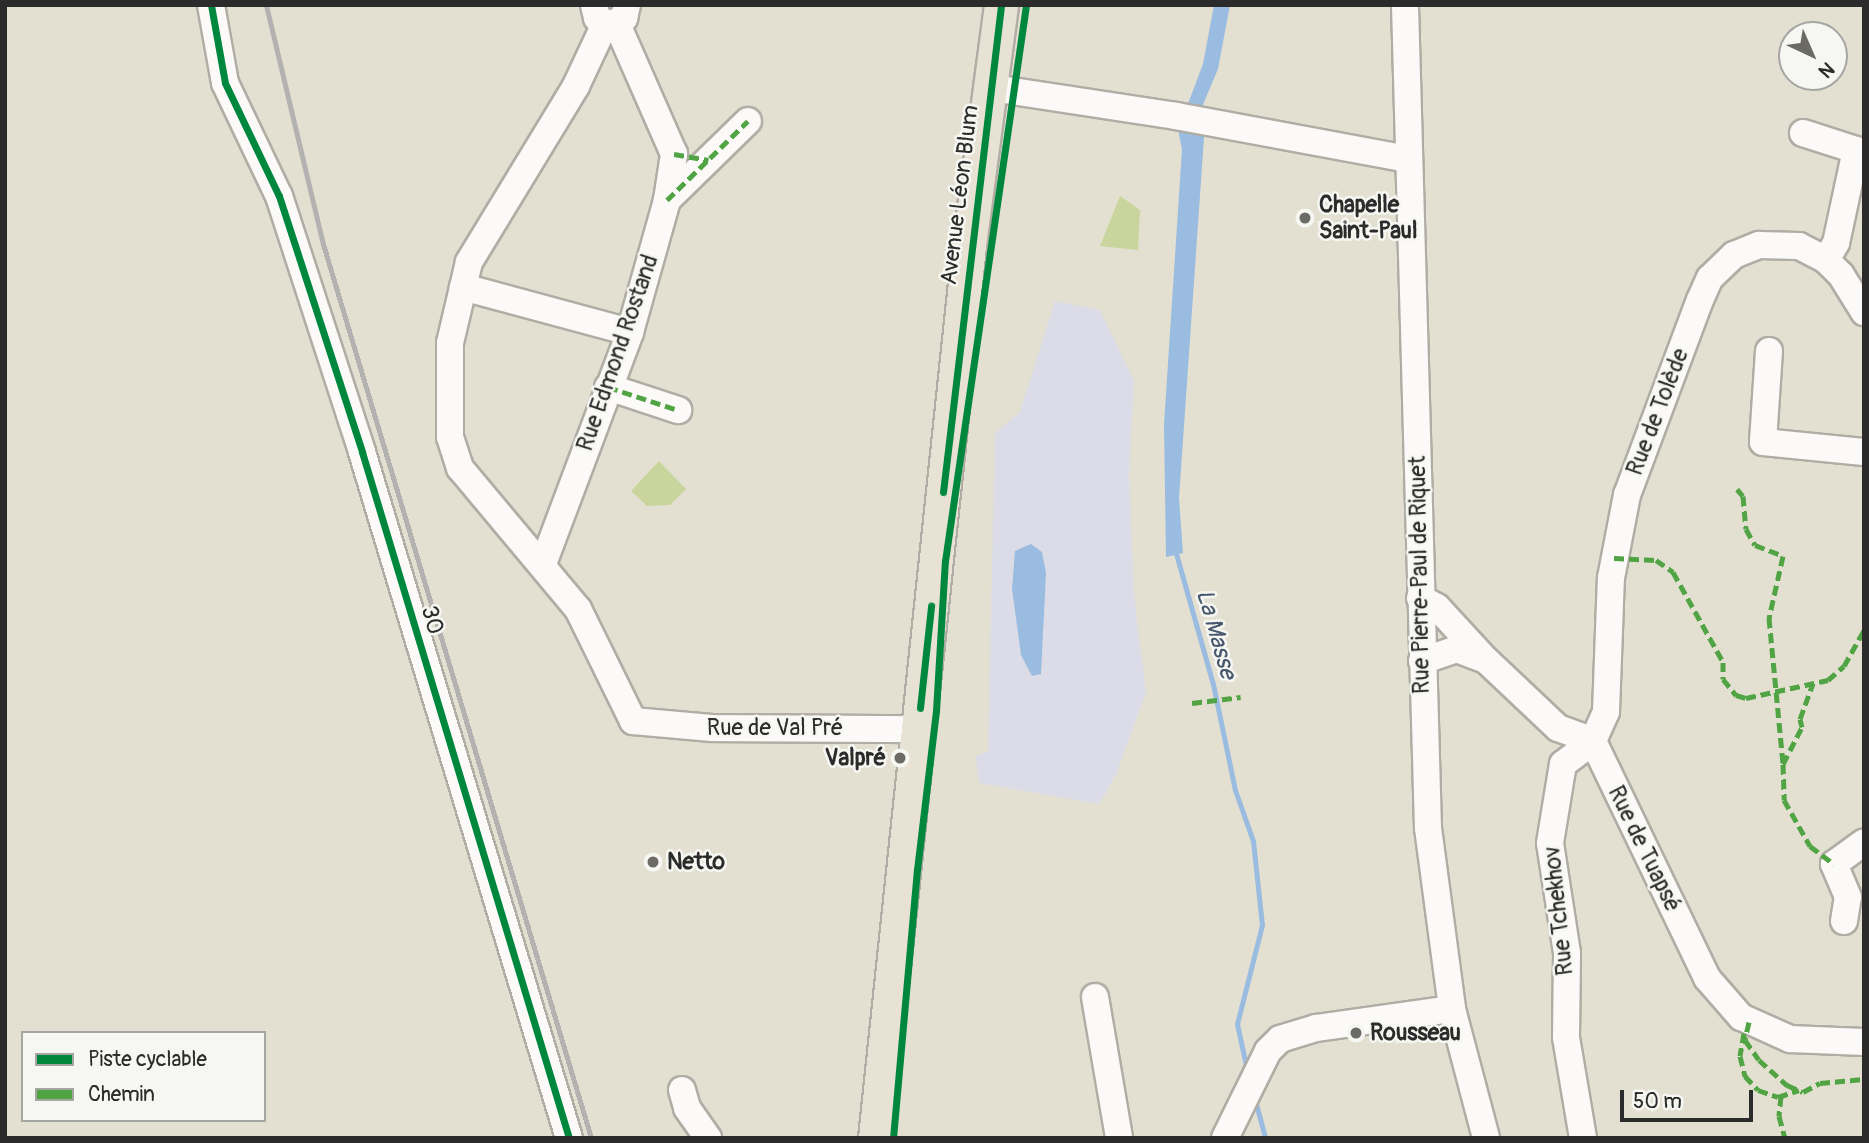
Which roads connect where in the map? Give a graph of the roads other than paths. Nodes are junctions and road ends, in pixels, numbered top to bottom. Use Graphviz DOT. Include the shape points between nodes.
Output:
graph roads {
  1 [pos="211,5"];
  2 [pos="1001,5"];
  3 [pos="1405,5"];
  4 [pos="616,12"];
  5 [pos="993,88"];
  6 [pos="748,121"];
  7 [pos="1803,133"];
  8 [pos="674,154"];
  9 [pos="1407,159"];
  10 [pos="708,160"];
  11 [pos="667,200"];
  12 [pos="1826,260"];
  13 [pos="463,287"];
  14 [pos="1864,312"];
  15 [pos="630,332"];
  16 [pos="1769,351"];
  17 [pos="608,387"];
  18 [pos="678,410"];
  19 [pos="1864,452"];
  20 [pos="543,564"];
  21 [pos="1420,598"];
  22 [pos="1486,660"];
  23 [pos="1423,661"];
  24 [pos="918,729"];
  25 [pos="1593,741"];
  26 [pos="1864,842"];
  27 [pos="1844,921"];
  28 [pos="1095,997"];
  29 [pos="1452,1009"];
  30 [pos="1864,1042"];
  31 [pos="682,1090"];
  32 [pos="1230,1130"];
  33 [pos="569,1138"];
  34 [pos="708,1138"];
  35 [pos="875,1138"];
  36 [pos="1119,1138"];
  37 [pos="1486,1138"];
  38 [pos="1583,1138"];
  1 -- 33 [label="street, 30" via="222,70 240,120 279,196 350,414"];
  2 -- 5 [label="main road, Avenue Léon Blum"];
  3 -- 9 [label="street, Rue Pierre-Paul de Riquet"];
  4 -- 8 [label="street"];
  4 -- 13 [label="street" via="469,262"];
  5 -- 9 [label="street" via="1213,122"];
  5 -- 24 [label="main road, Avenue Léon Blum" via="969,245"];
  6 -- 10 [label="street"];
  7 -- 12 [label="street" via="1856,150 1836,243"];
  8 -- 10 [label="street"];
  8 -- 11 [label="street, Rue Edmond Rostand"];
  9 -- 21 [label="street, Rue Pierre-Paul de Riquet"];
  10 -- 11 [label="street"];
  11 -- 15 [label="street, Rue Edmond Rostand"];
  12 -- 14 [label="street, Rue de Tolède" via="1850,286"];
  12 -- 25 [label="street, Rue de Tolède" via="1789,244 1746,249 1722,265 1700,300 1627,495 1611,578 1608,700"];
  13 -- 15 [label="street"];
  13 -- 20 [label="street" via="450,343 454,452 475,490"];
  15 -- 17 [label="street, Rue Edmond Rostand"];
  16 -- 19 [label="street" via="1763,442"];
  17 -- 18 [label="street"];
  17 -- 20 [label="street, Rue Edmond Rostand"];
  20 -- 24 [label="street, Rue de Val Pré" via="578,609 633,721 712,728"];
  21 -- 22 [label="street" via="1437,607"];
  21 -- 23 [label="street, Rue Pierre-Paul de Riquet"];
  22 -- 23 [label="street" via="1457,649"];
  22 -- 25 [label="street" via="1558,729"];
  23 -- 29 [label="street, Rue Pierre-Paul de Riquet" via="1428,828"];
  24 -- 35 [label="main road, Avenue Léon Blum"];
  25 -- 30 [label="street, Rue de Tuapsé" via="1707,978 1722,1000 1741,1017 1779,1036"];
  25 -- 38 [label="street, Rue Tchekhov" via="1563,764 1550,843 1567,953 1566,1037"];
  26 -- 27 [label="street" via="1834,864 1847,897"];
  28 -- 36 [label="street"];
  29 -- 32 [label="street" via="1293,1034 1268,1051"];
  29 -- 37 [label="street, Rue Pierre-Paul de Riquet"];
  31 -- 34 [label="street" via="687,1108"];
}
